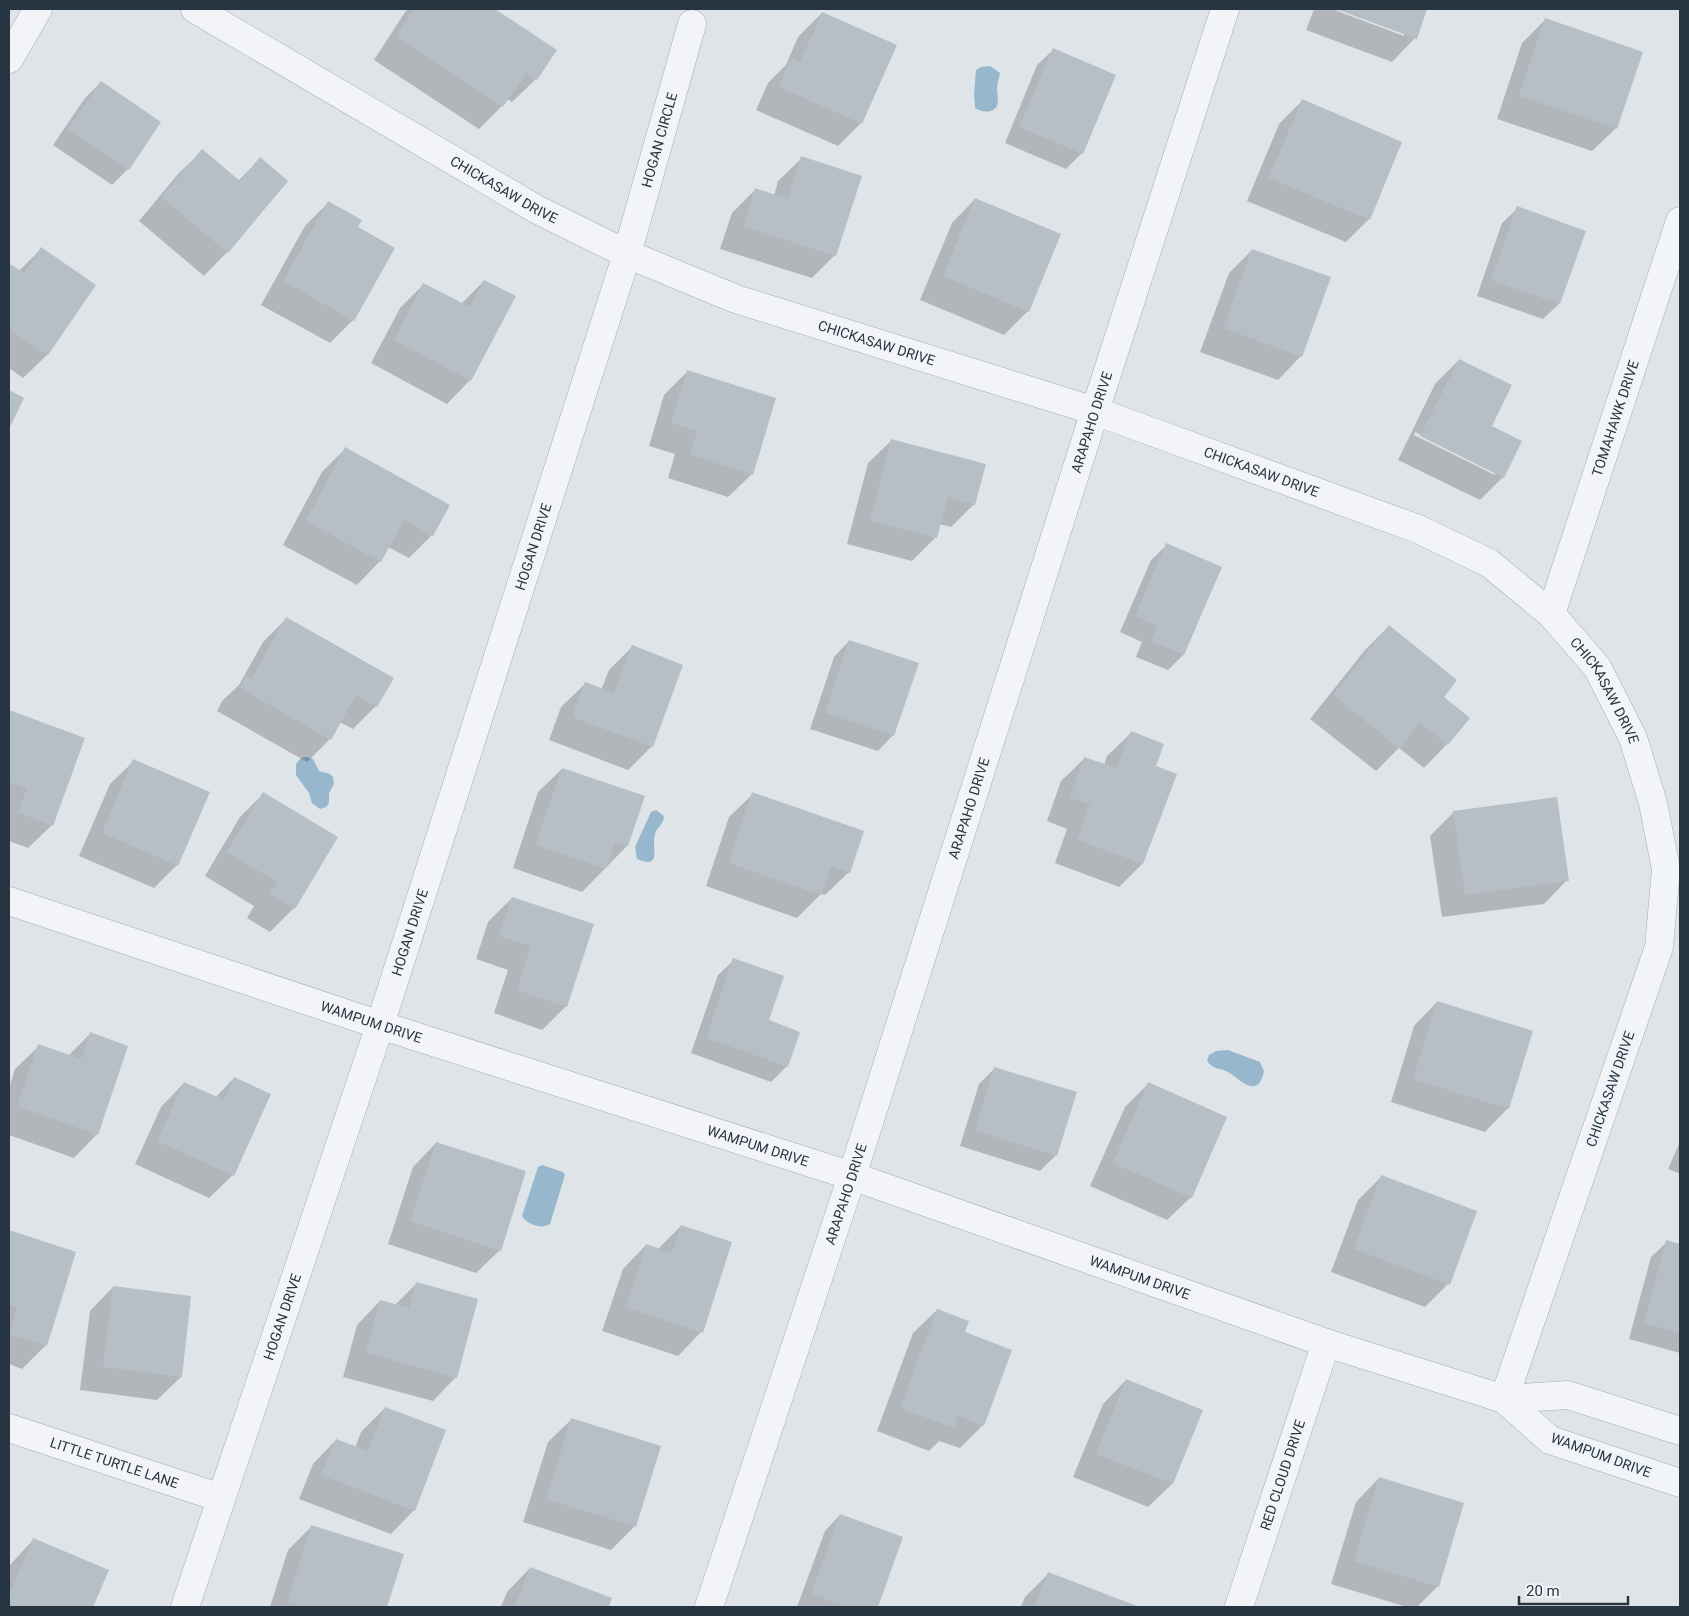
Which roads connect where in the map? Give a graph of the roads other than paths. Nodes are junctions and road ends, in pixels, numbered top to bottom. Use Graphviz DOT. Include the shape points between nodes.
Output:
graph roads {
  1 [pos="38,9"];
  2 [pos="195,9"];
  3 [pos="1225,9"];
  4 [pos="692,24"];
  5 [pos="9,59"];
  6 [pos="1680,221"];
  7 [pos="627,254"];
  8 [pos="1095,411"];
  9 [pos="1551,614"];
  10 [pos="9,901"];
  11 [pos="380,1025"];
  12 [pos="852,1176"];
  13 [pos="1326,1343"];
  14 [pos="1504,1399"];
  15 [pos="9,1428"];
  16 [pos="1680,1431"];
  17 [pos="1680,1483"];
  18 [pos="221,1498"];
  19 [pos="185,1607"];
  20 [pos="709,1607"];
  21 [pos="1239,1607"];
  1 -- 5 [label="street"];
  2 -- 7 [label="street, CHICKASAW DRIVE" via="536,209"];
  3 -- 8 [label="street, ARAPAHO DRIVE"];
  4 -- 7 [label="street, HOGAN CIRCLE"];
  6 -- 9 [label="street, TOMAHAWK DRIVE"];
  7 -- 8 [label="street, CHICKASAW DRIVE" via="736,299"];
  7 -- 11 [label="street, HOGAN DRIVE"];
  8 -- 9 [label="street, CHICKASAW DRIVE" via="1418,529 1489,563"];
  8 -- 12 [label="street, ARAPAHO DRIVE"];
  9 -- 14 [label="street, CHICKASAW DRIVE" via="1596,667 1633,738 1654,803 1666,869 1659,947"];
  10 -- 11 [label="street, WAMPUM DRIVE"];
  11 -- 12 [label="street, WAMPUM DRIVE"];
  11 -- 18 [label="street, HOGAN DRIVE"];
  12 -- 13 [label="street, WAMPUM DRIVE"];
  12 -- 20 [label="street, ARAPAHO DRIVE"];
  13 -- 14 [label="street, WAMPUM DRIVE"];
  13 -- 21 [label="street, RED CLOUD DRIVE"];
  14 -- 16 [label="street, WAMPUM DRIVE" via="1568,1395"];
  14 -- 17 [label="street, WAMPUM DRIVE" via="1550,1440"];
  15 -- 18 [label="street, LITTLE TURTLE LANE"];
  18 -- 19 [label="street, HOGAN DRIVE"];
}
